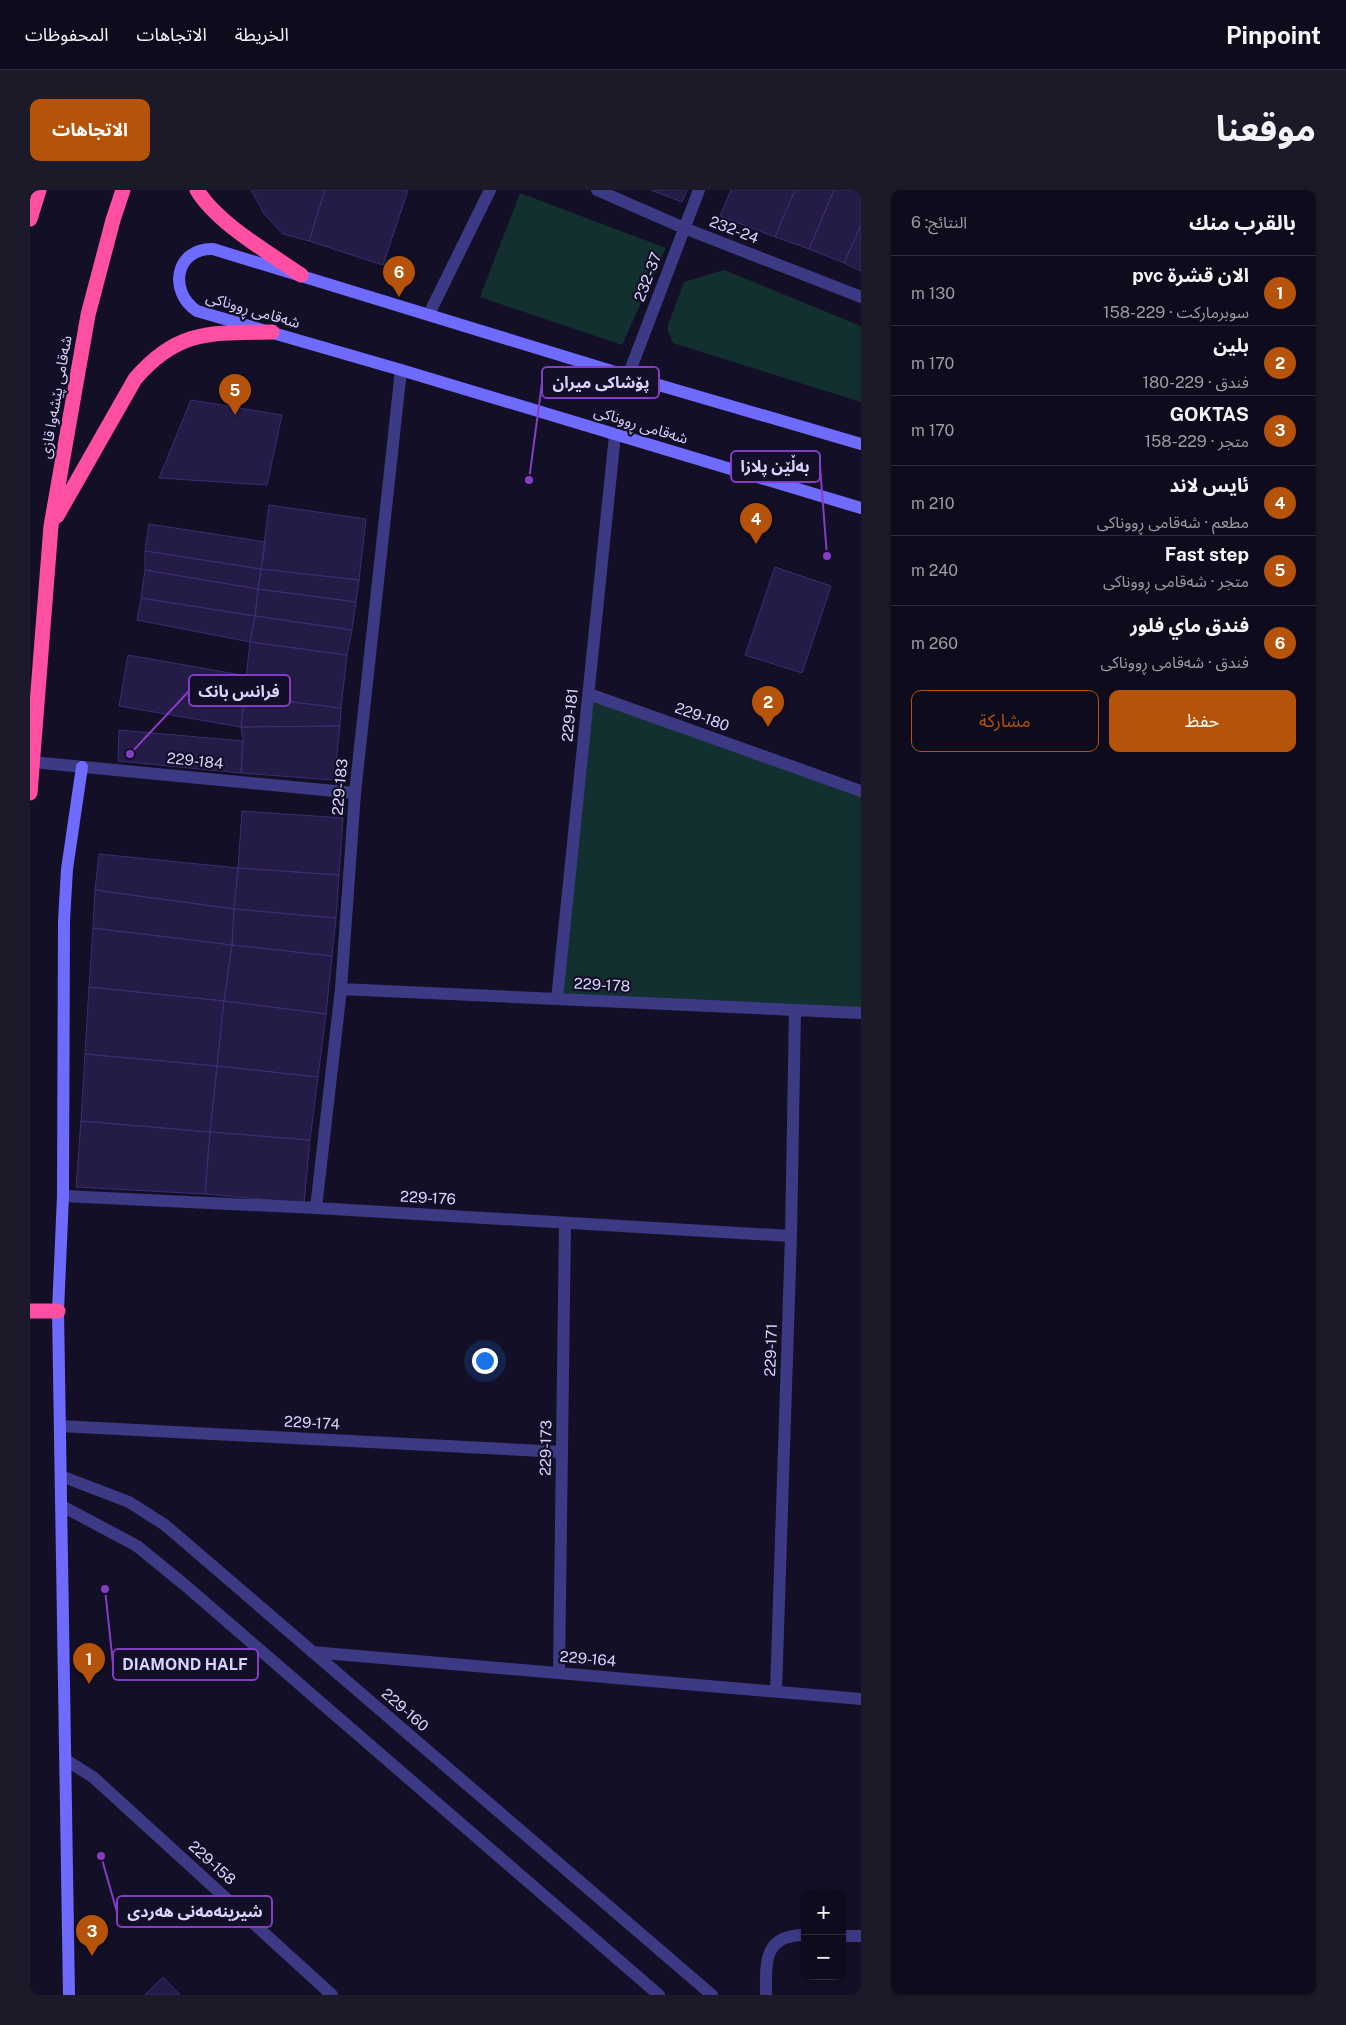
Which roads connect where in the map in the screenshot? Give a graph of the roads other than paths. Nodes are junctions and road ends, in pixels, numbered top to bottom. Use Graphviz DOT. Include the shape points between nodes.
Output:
graph roads {
  1 [pos="39,190"];
  2 [pos="123,190"];
  3 [pos="197,190"];
  4 [pos="490,190"];
  5 [pos="597,190"];
  6 [pos="699,190"];
  7 [pos="30,219"];
  8 [pos="684,228"];
  9 [pos="301,275"];
  10 [pos="861,297"];
  11 [pos="429,314"];
  12 [pos="272,332"];
  13 [pos="401,370"];
  14 [pos="628,376"];
  15 [pos="615,434"];
  16 [pos="861,444"];
  17 [pos="861,508"];
  18 [pos="51,526"];
  19 [pos="589,694"];
  20 [pos="32,762"];
  21 [pos="82,766"];
  22 [pos="861,791"];
  23 [pos="30,793"];
  24 [pos="355,793"];
  25 [pos="341,989"];
  26 [pos="557,999"];
  27 [pos="795,1010"];
  28 [pos="861,1013"];
  29 [pos="63,1196"];
  30 [pos="316,1208"];
  31 [pos="565,1223"];
  32 [pos="791,1236"];
  33 [pos="30,1311"];
  34 [pos="58,1311"];
  35 [pos="60,1426"];
  36 [pos="562,1452"];
  37 [pos="61,1476"];
  38 [pos="62,1506"];
  39 [pos="312,1652"];
  40 [pos="559,1673"];
  41 [pos="776,1691"];
  42 [pos="861,1699"];
  43 [pos="66,1760"];
  44 [pos="801,1935"];
  45 [pos="846,1936"];
  46 [pos="861,1936"];
  47 [pos="68,1995"];
  48 [pos="332,1995"];
  49 [pos="659,1995"];
  50 [pos="712,1995"];
  51 [pos="766,1995"];
  1 -- 7 [label="highway"];
  2 -- 18 [label="highway, شەقامی پێشەوا قازی" via="88,315"];
  3 -- 9 [label="highway" via="217,216"];
  4 -- 11 [label="street"];
  5 -- 8 [label="street, 232-24"];
  6 -- 8 [label="street, 232-37"];
  8 -- 10 [label="street, 232-24"];
  8 -- 14 [label="street, 232-37"];
  9 -- 11 [label="main road, شەقامی ڕووناکی"];
  9 -- 12 [label="main road, شەقامی ڕووناکی" via="213,249 197,252 181,268 178,279 180,291 184,301 197,312"];
  11 -- 14 [label="main road, شەقامی ڕووناکی"];
  12 -- 13 [label="main road, شەقامی ڕووناکی"];
  12 -- 18 [label="highway" via="212,333 168,348 150,362 134,379"];
  13 -- 15 [label="main road, شەقامی ڕووناکی"];
  13 -- 24 [label="street, 229-183"];
  14 -- 16 [label="main road, شەقامی ڕووناکی"];
  15 -- 17 [label="main road, شەقامی ڕووناکی"];
  15 -- 19 [label="street, 229-181"];
  18 -- 20 [label="highway, شەقامی پێشەوا قازی"];
  19 -- 22 [label="street, 229-180"];
  19 -- 26 [label="street, 229-181"];
  20 -- 21 [label="street, 229-184"];
  20 -- 23 [label="highway, شەقامی پێشەوا قازی"];
  21 -- 24 [label="street, 229-184"];
  21 -- 29 [label="main road" via="67,869 64,921"];
  24 -- 25 [label="street, 229-183"];
  25 -- 26 [label="street, 229-178"];
  25 -- 30 [label="street, 229-183"];
  26 -- 27 [label="street, 229-178"];
  27 -- 28 [label="street, 229-178"];
  27 -- 32 [label="street, 229-171"];
  29 -- 30 [label="street, 229-176"];
  29 -- 34 [label="main road"];
  30 -- 31 [label="street, 229-176"];
  31 -- 32 [label="street, 229-176"];
  31 -- 36 [label="street, 229-173"];
  32 -- 41 [label="street, 229-171"];
  33 -- 34 [label="highway"];
  34 -- 35 [label="main road"];
  35 -- 36 [label="street, 229-174"];
  35 -- 37 [label="main road"];
  36 -- 40 [label="street, 229-173"];
  37 -- 38 [label="main road"];
  37 -- 39 [label="street, 229-160" via="128,1502 165,1525"];
  38 -- 43 [label="main road"];
  38 -- 49 [label="street" via="137,1546 186,1586"];
  39 -- 40 [label="street, 229-164"];
  39 -- 50 [label="street, 229-160"];
  40 -- 41 [label="street, 229-164"];
  41 -- 42 [label="street, 229-164"];
  43 -- 47 [label="main road"];
  43 -- 48 [label="street, 229-158" via="93,1777"];
  44 -- 51 [label="street" via="779,1940 769,1951"];
  45 -- 46 [label="street"];
}
